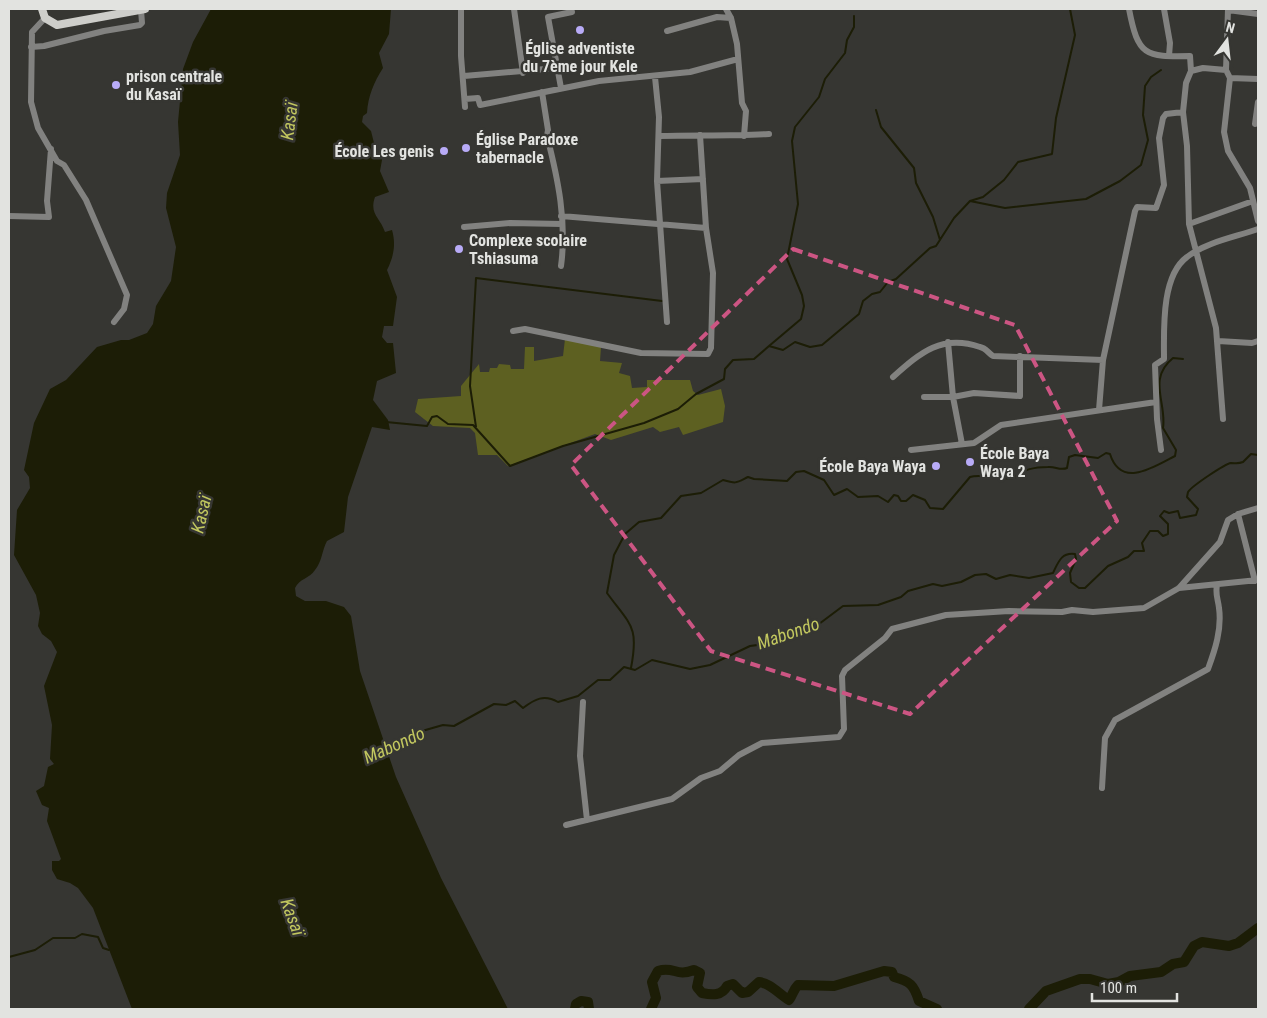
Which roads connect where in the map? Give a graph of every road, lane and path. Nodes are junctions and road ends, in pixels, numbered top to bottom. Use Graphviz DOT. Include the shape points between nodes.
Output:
graph roads {
  1 [pos="42,9"];
  2 [pos="461,9"];
  3 [pos="514,9"];
  4 [pos="726,9"];
  5 [pos="1129,9"];
  6 [pos="1164,9"];
  7 [pos="1228,9"];
  8 [pos="143,10"];
  9 [pos="572,10"];
  10 [pos="1258,14"];
  11 [pos="45,18"];
  12 [pos="731,18"];
  13 [pos="667,31"];
  14 [pos="31,47"];
  15 [pos="1169,56"];
  16 [pos="738,59"];
  17 [pos="557,68"];
  18 [pos="1226,70"];
  19 [pos="1191,71"];
  20 [pos="523,73"];
  21 [pos="464,76"];
  22 [pos="656,77"];
  23 [pos="1230,78"];
  24 [pos="1258,79"];
  25 [pos="560,88"];
  26 [pos="542,92"];
  27 [pos="465,99"];
  28 [pos="1258,102"];
  29 [pos="465,108"];
  30 [pos="1183,112"];
  31 [pos="1255,124"];
  32 [pos="769,134"];
  33 [pos="700,135"];
  34 [pos="659,136"];
  35 [pos="744,136"];
  36 [pos="51,149"];
  37 [pos="703,179"];
  38 [pos="658,181"];
  39 [pos="1253,201"];
  40 [pos="9,216"];
  41 [pos="561,216"];
  42 [pos="1258,221"];
  43 [pos="562,224"];
  44 [pos="661,224"];
  45 [pos="1189,224"];
  46 [pos="464,226"];
  47 [pos="706,228"];
  48 [pos="1258,229"];
  49 [pos="1195,251"];
  50 [pos="561,266"];
  51 [pos="114,322"];
  52 [pos="667,322"];
  53 [pos="513,331"];
  54 [pos="1218,341"];
  55 [pos="1258,341"];
  56 [pos="948,342"];
  57 [pos="1020,356"];
  58 [pos="1103,360"];
  59 [pos="893,377"];
  60 [pos="924,397"];
  61 [pos="953,397"];
  62 [pos="1156,402"];
  63 [pos="1099,410"];
  64 [pos="1224,419"];
  65 [pos="962,444"];
  66 [pos="911,450"];
  67 [pos="1161,450"];
  68 [pos="1258,508"];
  69 [pos="1238,514"];
  70 [pos="1256,580"];
  71 [pos="1217,585"];
  72 [pos="1179,588"];
  73 [pos="583,702"];
  74 [pos="1102,788"];
  75 [pos="587,820"];
  76 [pos="566,826"];
  1 -- 11 [label="main road"];
  2 -- 21 [label="street"];
  3 -- 20 [label="street"];
  4 -- 12 [label="street"];
  5 -- 15 [label="street" via="1144,50 1153,56"];
  6 -- 15 [label="street"];
  7 -- 10 [label="street"];
  7 -- 18 [label="street"];
  8 -- 11 [label="main road" via="57,25"];
  8 -- 14 [label="street" via="140,25"];
  9 -- 17 [label="street" via="548,17"];
  11 -- 14 [label="street" via="32,32"];
  12 -- 13 [label="street" via="717,17"];
  12 -- 16 [label="street"];
  14 -- 36 [label="street" via="31,102 38,128"];
  15 -- 19 [label="street" via="1190,56"];
  16 -- 22 [label="street"];
  16 -- 35 [label="street" via="742,103 746,111"];
  17 -- 20 [label="street"];
  17 -- 25 [label="street"];
  18 -- 19 [label="street" via="1203,68"];
  18 -- 23 [label="street"];
  19 -- 30 [label="street" via="1186,83"];
  20 -- 21 [label="street"];
  21 -- 27 [label="street"];
  22 -- 25 [label="street"];
  22 -- 34 [label="street"];
  23 -- 24 [label="street"];
  23 -- 39 [label="street" via="1224,132 1228,151 1250,188"];
  25 -- 26 [label="street"];
  26 -- 27 [label="street" via="480,105 478,98"];
  26 -- 41 [label="street"];
  27 -- 29 [label="street"];
  28 -- 31 [label="street"];
  30 -- 45 [label="street"];
  30 -- 58 [label="street" via="1166,114 1163,118 1159,138 1164,185 1156,208 1137,207 1135,211"];
  32 -- 35 [label="street"];
  33 -- 34 [label="street"];
  33 -- 35 [label="street"];
  33 -- 37 [label="street"];
  34 -- 38 [label="street"];
  36 -- 40 [label="street" via="49,216"];
  36 -- 51 [label="street" via="86,200 127,295 124,309"];
  37 -- 38 [label="street"];
  37 -- 47 [label="street"];
  38 -- 44 [label="street"];
  39 -- 42 [label="street"];
  39 -- 45 [label="street"];
  41 -- 43 [label="street"];
  41 -- 44 [label="street"];
  43 -- 46 [label="street"];
  43 -- 50 [label="street"];
  44 -- 47 [label="street"];
  44 -- 52 [label="street"];
  45 -- 49 [label="street"];
  47 -- 53 [label="street" via="713,273 708,354 641,353 525,329"];
  48 -- 49 [label="street"];
  49 -- 54 [label="street"];
  49 -- 62 [label="street" via="1182,262 1165,298 1164,359 1155,365"];
  54 -- 55 [label="street"];
  54 -- 64 [label="street"];
  56 -- 57 [label="street" via="981,347 992,356"];
  56 -- 59 [label="street" via="939,343 916,357"];
  56 -- 61 [label="street"];
  57 -- 58 [label="street"];
  57 -- 61 [label="street" via="1020,396 974,393"];
  58 -- 63 [label="street"];
  60 -- 61 [label="street"];
  61 -- 65 [label="street"];
  62 -- 63 [label="street"];
  62 -- 67 [label="street"];
  63 -- 65 [label="street" via="1001,425 981,440"];
  65 -- 66 [label="street"];
  68 -- 69 [label="street"];
  69 -- 70 [label="street"];
  69 -- 72 [label="street" via="1228,520 1220,542"];
  70 -- 71 [label="street"];
  71 -- 72 [label="street"];
  71 -- 74 [label="street" via="1215,594 1220,608 1217,643 1208,669 1115,720 1105,738"];
  72 -- 75 [label="street" via="1144,608 946,615 892,629 842,676 844,729 840,737 762,743 672,798"];
  73 -- 75 [label="street" via="580,756"];
  75 -- 76 [label="street"];
}
